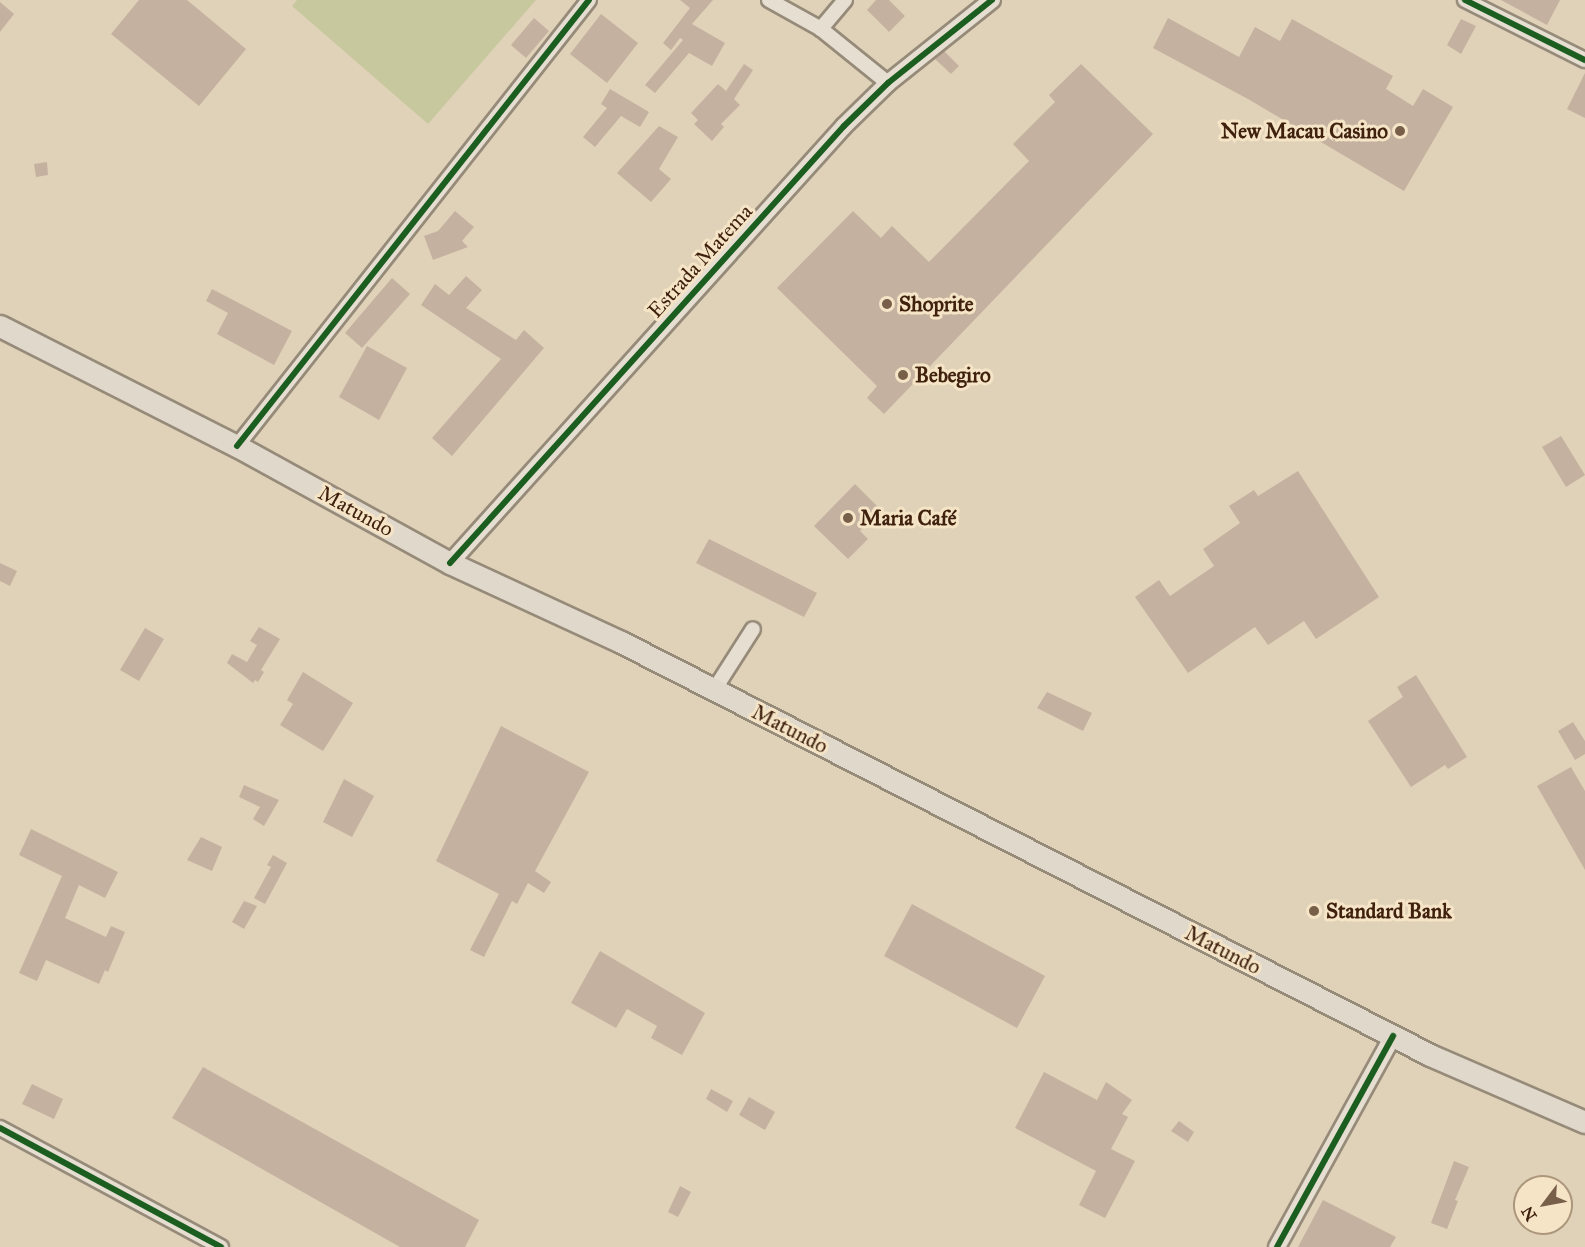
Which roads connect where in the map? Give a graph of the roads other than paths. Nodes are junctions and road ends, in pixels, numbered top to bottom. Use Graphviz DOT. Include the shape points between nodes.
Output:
graph roads {
  1 [pos="589,0"];
  2 [pos="769,0"];
  3 [pos="844,0"];
  4 [pos="992,0"];
  5 [pos="1465,0"];
  6 [pos="1492,6"];
  7 [pos="820,29"];
  8 [pos="1585,60"];
  9 [pos="888,82"];
  10 [pos="0,326"];
  11 [pos="237,446"];
  12 [pos="450,563"];
  13 [pos="753,629"];
  14 [pos="714,690"];
  15 [pos="1393,1036"];
  16 [pos="1585,1122"];
  17 [pos="0,1128"];
  18 [pos="221,1247"];
  19 [pos="1277,1247"];
  1 -- 11 [label="street"];
  2 -- 7 [label="street"];
  3 -- 7 [label="street"];
  4 -- 9 [label="street, Estrada Matema"];
  5 -- 6 [label="street"];
  6 -- 8 [label="street"];
  7 -- 9 [label="street"];
  9 -- 12 [label="street, Estrada Matema"];
  10 -- 11 [label="main road, Matundo"];
  11 -- 12 [label="main road, Matundo"];
  12 -- 14 [label="main road, Matundo"];
  13 -- 14 [label="street"];
  14 -- 15 [label="main road, Matundo"];
  15 -- 16 [label="main road, Matundo"];
  15 -- 19 [label="street"];
  17 -- 18 [label="street"];
}
